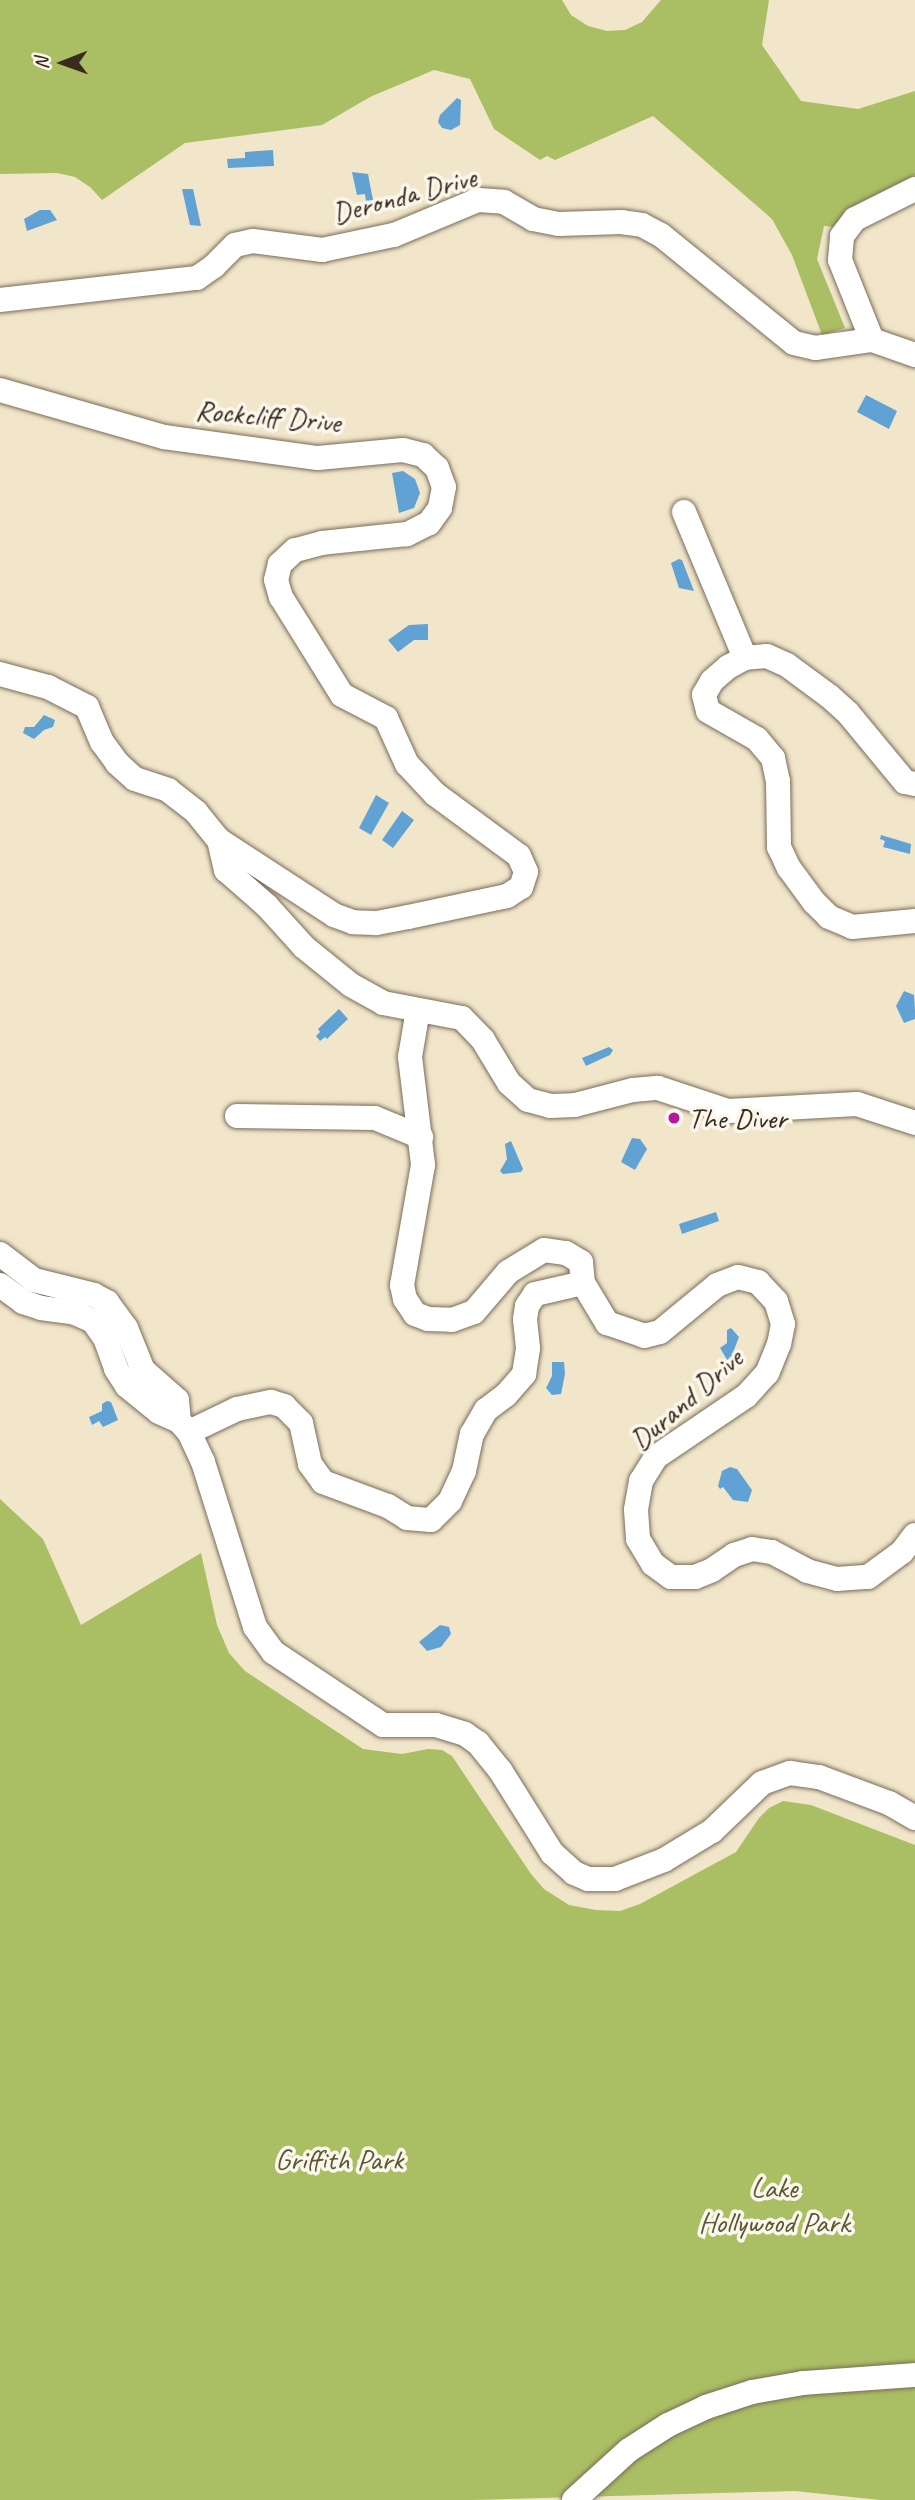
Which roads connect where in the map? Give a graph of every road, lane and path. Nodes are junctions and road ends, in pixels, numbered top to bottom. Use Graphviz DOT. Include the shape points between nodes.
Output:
graph roads {
  1 [pos="915,189"];
  2 [pos="0,300"];
  3 [pos="872,340"];
  4 [pos="915,355"];
  5 [pos="0,390"];
  6 [pos="684,512"];
  7 [pos="745,658"];
  8 [pos="0,674"];
  9 [pos="915,784"];
  10 [pos="219,840"];
  11 [pos="915,921"];
  12 [pos="418,1010"];
  13 [pos="237,1116"];
  14 [pos="915,1123"];
  15 [pos="421,1137"];
  16 [pos="0,1254"];
  17 [pos="583,1283"];
  18 [pos="0,1285"];
  19 [pos="184,1426"];
  20 [pos="915,1535"];
  21 [pos="915,1818"];
  22 [pos="915,2375"];
  23 [pos="574,2500"];
  1 -- 3 [label="street" via="855,219 842,236 840,260"];
  2 -- 3 [label="street, Deronda Drive" via="197,278 235,245 253,240 322,250 394,235 478,200 504,202 533,219 559,225 642,225 661,235 793,343 814,348"];
  3 -- 4 [label="street, Deronda Drive"];
  5 -- 10 [label="street, Rockcliff Drive" via="164,438 318,458 403,450 423,456 437,468 444,487 440,508 429,523 407,534 295,550 280,564 276,580 281,597 342,695 386,718 407,764 435,794 519,856 526,872 521,887 507,896 408,917 353,922 334,915"];
  6 -- 7 [label="street"];
  7 -- 9 [label="street" via="767,656 787,665 829,696 905,782"];
  7 -- 11 [label="street" via="712,681 704,695 708,711 757,739 773,758 779,847 789,869 829,917 852,927"];
  8 -- 10 [label="street" via="59,691 88,707 102,742 117,763 135,779 168,790 196,812"];
  10 -- 12 [label="street" via="226,870 268,906 304,947 351,985 383,1003"];
  12 -- 14 [label="street" via="462,1018 483,1040 509,1083 528,1100 550,1107 657,1088 728,1111 857,1104"];
  12 -- 15 [label="street" via="410,1057"];
  13 -- 15 [label="street" via="375,1118"];
  15 -- 17 [label="street" via="421,1177 402,1285 415,1314 452,1320 474,1312 508,1272 544,1250 566,1253 581,1262"];
  16 -- 19 [label="street" via="34,1280 94,1295 107,1303 126,1328 143,1370 177,1400"];
  17 -- 19 [label="street" via="535,1293 525,1319 528,1348 524,1374 486,1410 472,1434 464,1471 450,1501 431,1520 407,1518 388,1506 323,1482 310,1464 301,1423 284,1406 271,1402"];
  17 -- 20 [label="street, Durand Drive" via="607,1323 644,1336 660,1332 718,1285 738,1277 758,1282 776,1301 783,1324 767,1373 746,1396 656,1457 641,1481 638,1539 653,1564 671,1577 695,1577 752,1549 772,1552 807,1571 837,1579 868,1577 902,1552"];
  18 -- 19 [label="street" via="41,1308 93,1321 127,1386"];
  19 -- 21 [label="street" via="203,1462 262,1640 286,1663 373,1720 394,1727 449,1728 478,1743 552,1853 574,1873 588,1879 615,1879 664,1860 712,1831 762,1783 790,1773 818,1777 889,1803"];
  22 -- 23 [label="street" via="803,2383 752,2392 706,2407 629,2450"];
}
